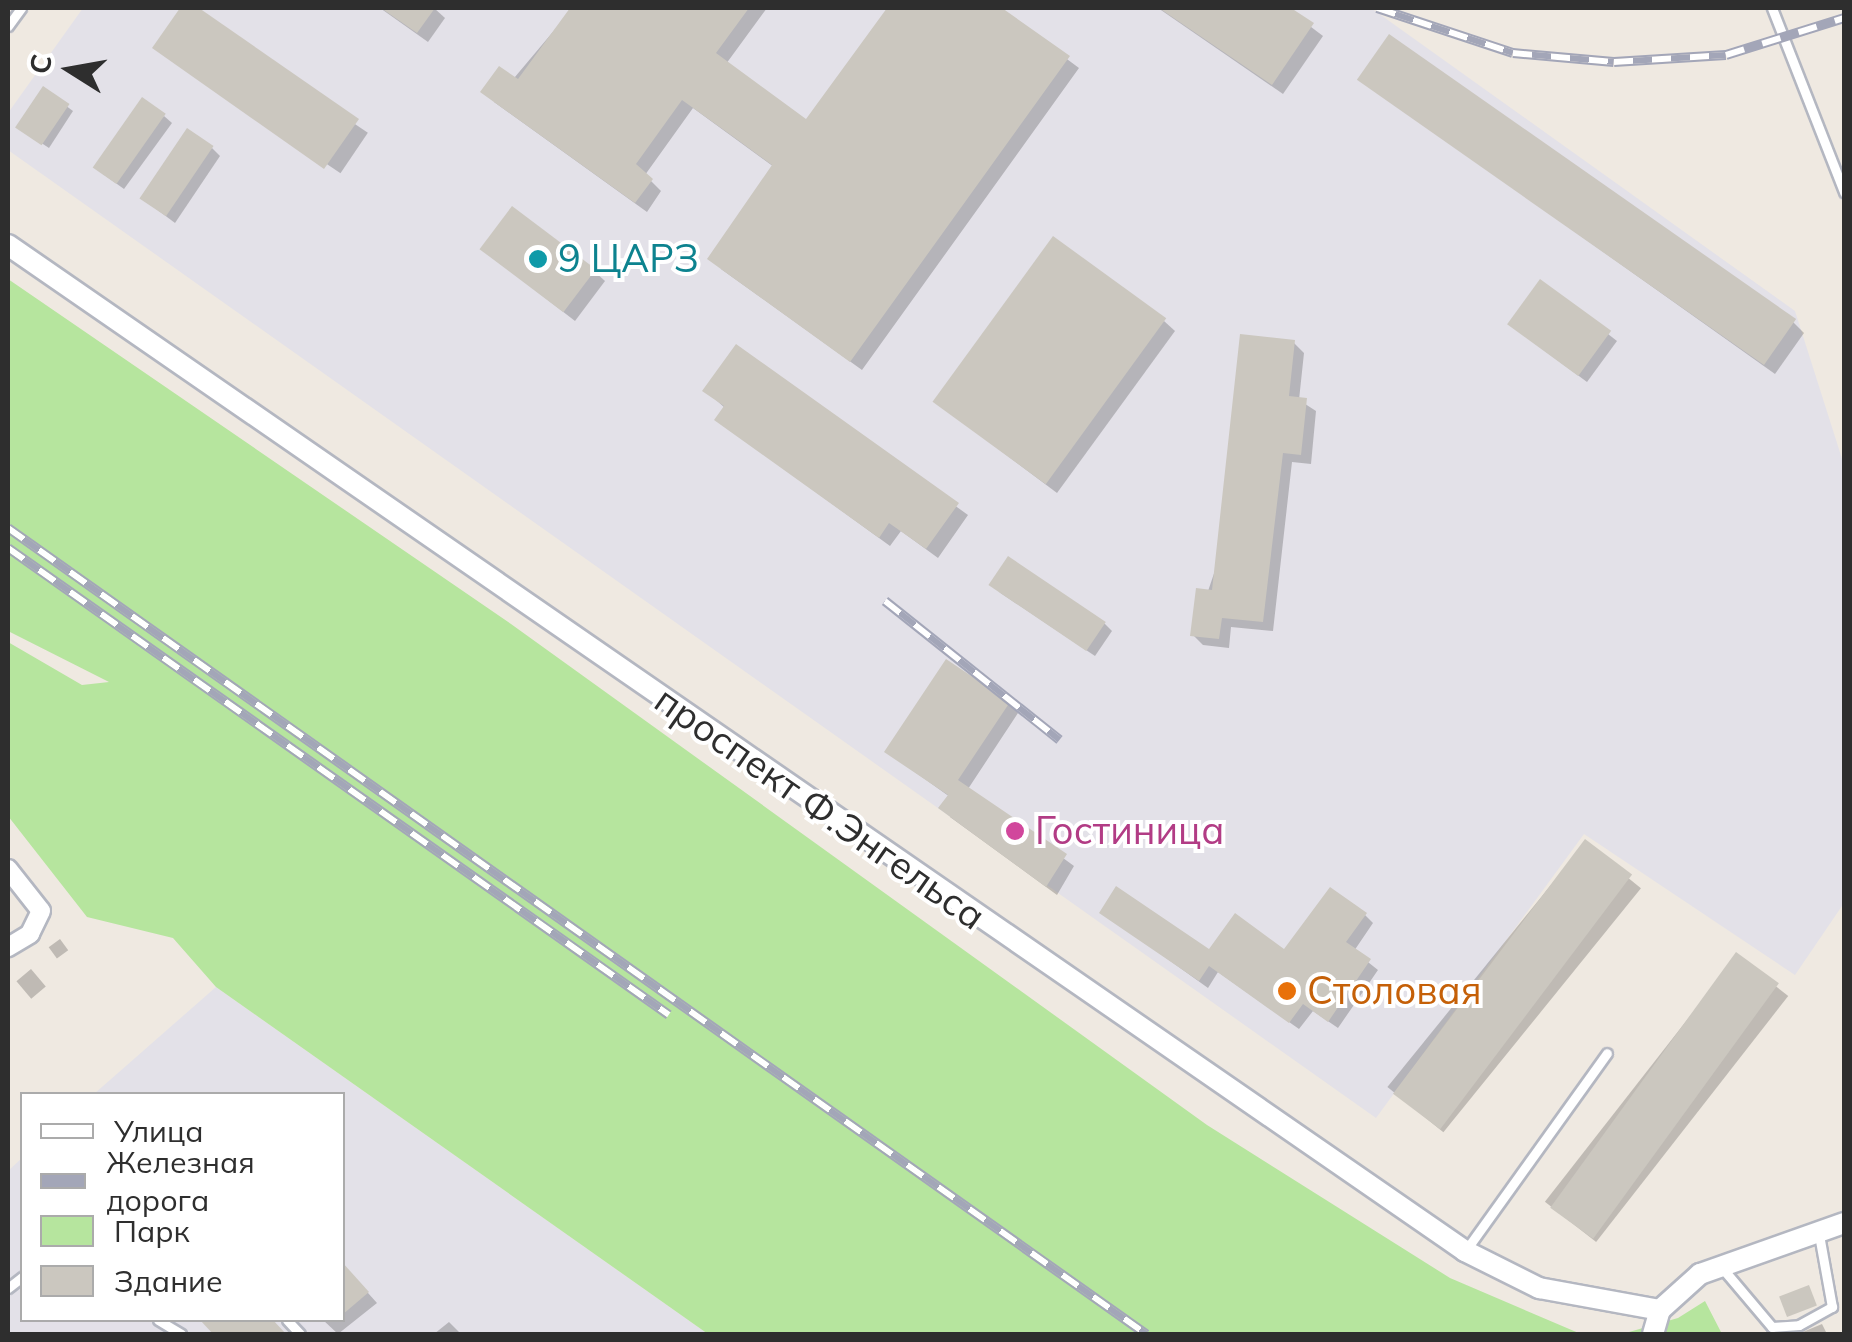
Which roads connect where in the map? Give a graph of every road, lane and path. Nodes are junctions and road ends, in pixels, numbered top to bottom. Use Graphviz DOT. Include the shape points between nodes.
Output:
graph roads {
  1 [pos="21,8"];
  2 [pos="1772,8"];
  3 [pos="8,26"];
  4 [pos="1844,192"];
  5 [pos="8,246"];
  6 [pos="8,869"];
  7 [pos="8,947"];
  8 [pos="1607,1053"];
  9 [pos="1844,1223"];
  10 [pos="1818,1232"];
  11 [pos="1465,1251"];
  12 [pos="1722,1266"];
  13 [pos="1660,1310"];
  14 [pos="1653,1334"];
  1 -- 3 [label="lane"];
  2 -- 4 [label="lane"];
  5 -- 11 [label="street, проспект Ф.Энгельса"];
  6 -- 7 [label="street" via="42,911 30,934"];
  8 -- 11 [label="lane"];
  9 -- 10 [label="street"];
  10 -- 12 [label="street"];
  10 -- 12 [label="lane" via="1832,1307 1798,1325 1772,1327"];
  11 -- 13 [label="street, проспект Ф.Энгельса" via="1539,1288"];
  12 -- 13 [label="street"];
  13 -- 14 [label="street"];
}
